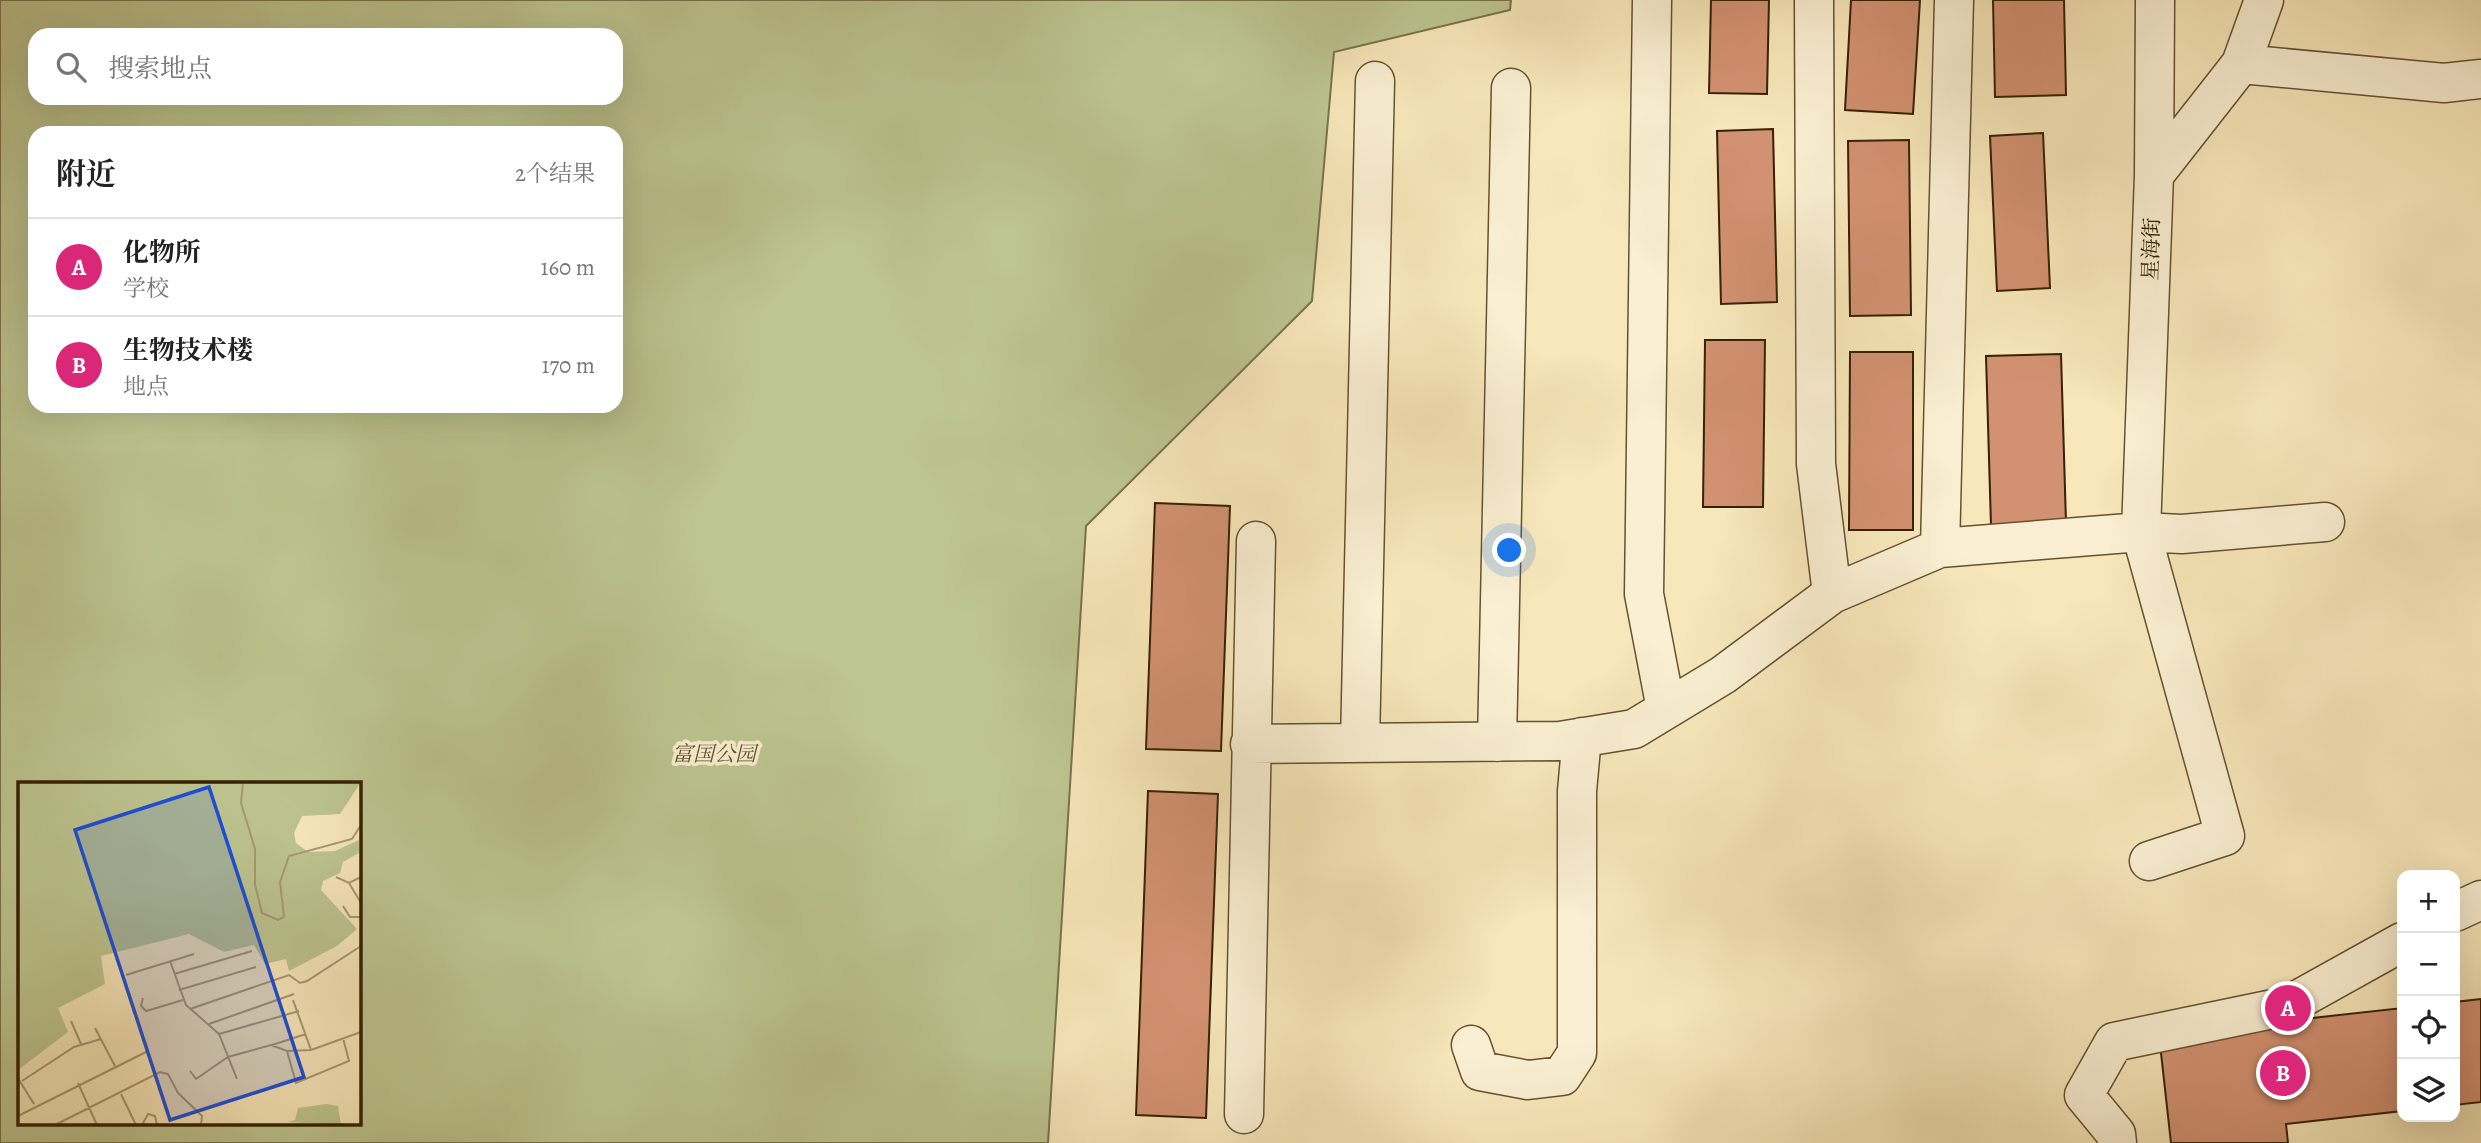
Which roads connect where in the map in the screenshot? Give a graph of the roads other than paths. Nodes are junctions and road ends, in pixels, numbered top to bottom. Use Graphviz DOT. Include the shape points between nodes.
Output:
graph roads {
  1 [pos="1652,0"];
  2 [pos="1814,0"];
  3 [pos="1954,0"];
  4 [pos="2155,0"];
  5 [pos="2264,0"];
  6 [pos="2241,64"];
  7 [pos="2481,79"];
  8 [pos="1375,81"];
  9 [pos="1511,88"];
  10 [pos="2154,175"];
  11 [pos="2325,522"];
  12 [pos="2141,532"];
  13 [pos="1256,541"];
  14 [pos="1940,548"];
  15 [pos="1832,594"];
  16 [pos="1666,709"];
  17 [pos="1582,737"];
  18 [pos="1497,742"];
  19 [pos="1360,743"];
  20 [pos="1251,744"];
  21 [pos="2150,861"];
  22 [pos="2481,900"];
  23 [pos="2460,910"];
  24 [pos="2397,945"];
  25 [pos="1471,1045"];
  26 [pos="1244,1114"];
  27 [pos="2117,1143"];
  1 -- 16 [label="street" via="1644,594"];
  2 -- 15 [label="street" via="1816,464"];
  3 -- 14 [label="street"];
  4 -- 10 [label="street, 星海街"];
  5 -- 6 [label="street"];
  6 -- 7 [label="street" via="2444,83"];
  6 -- 10 [label="street"];
  8 -- 19 [label="street"];
  9 -- 18 [label="street"];
  10 -- 12 [label="street, 星海街"];
  11 -- 12 [label="street" via="2182,534"];
  12 -- 14 [label="street"];
  12 -- 21 [label="street, 星海街" via="2225,836"];
  13 -- 20 [label="street"];
  14 -- 15 [label="street"];
  15 -- 16 [label="street" via="1723,675"];
  16 -- 17 [label="street" via="1634,729"];
  17 -- 18 [label="street"];
  17 -- 25 [label="street" via="1577,791 1577,1053 1562,1076 1528,1080 1480,1070"];
  18 -- 19 [label="street"];
  19 -- 20 [label="street"];
  20 -- 26 [label="street"];
  22 -- 23 [label="street"];
  24 -- 27 [label="street" via="2287,1006 2113,1042 2084,1096 2116,1134"];
}
